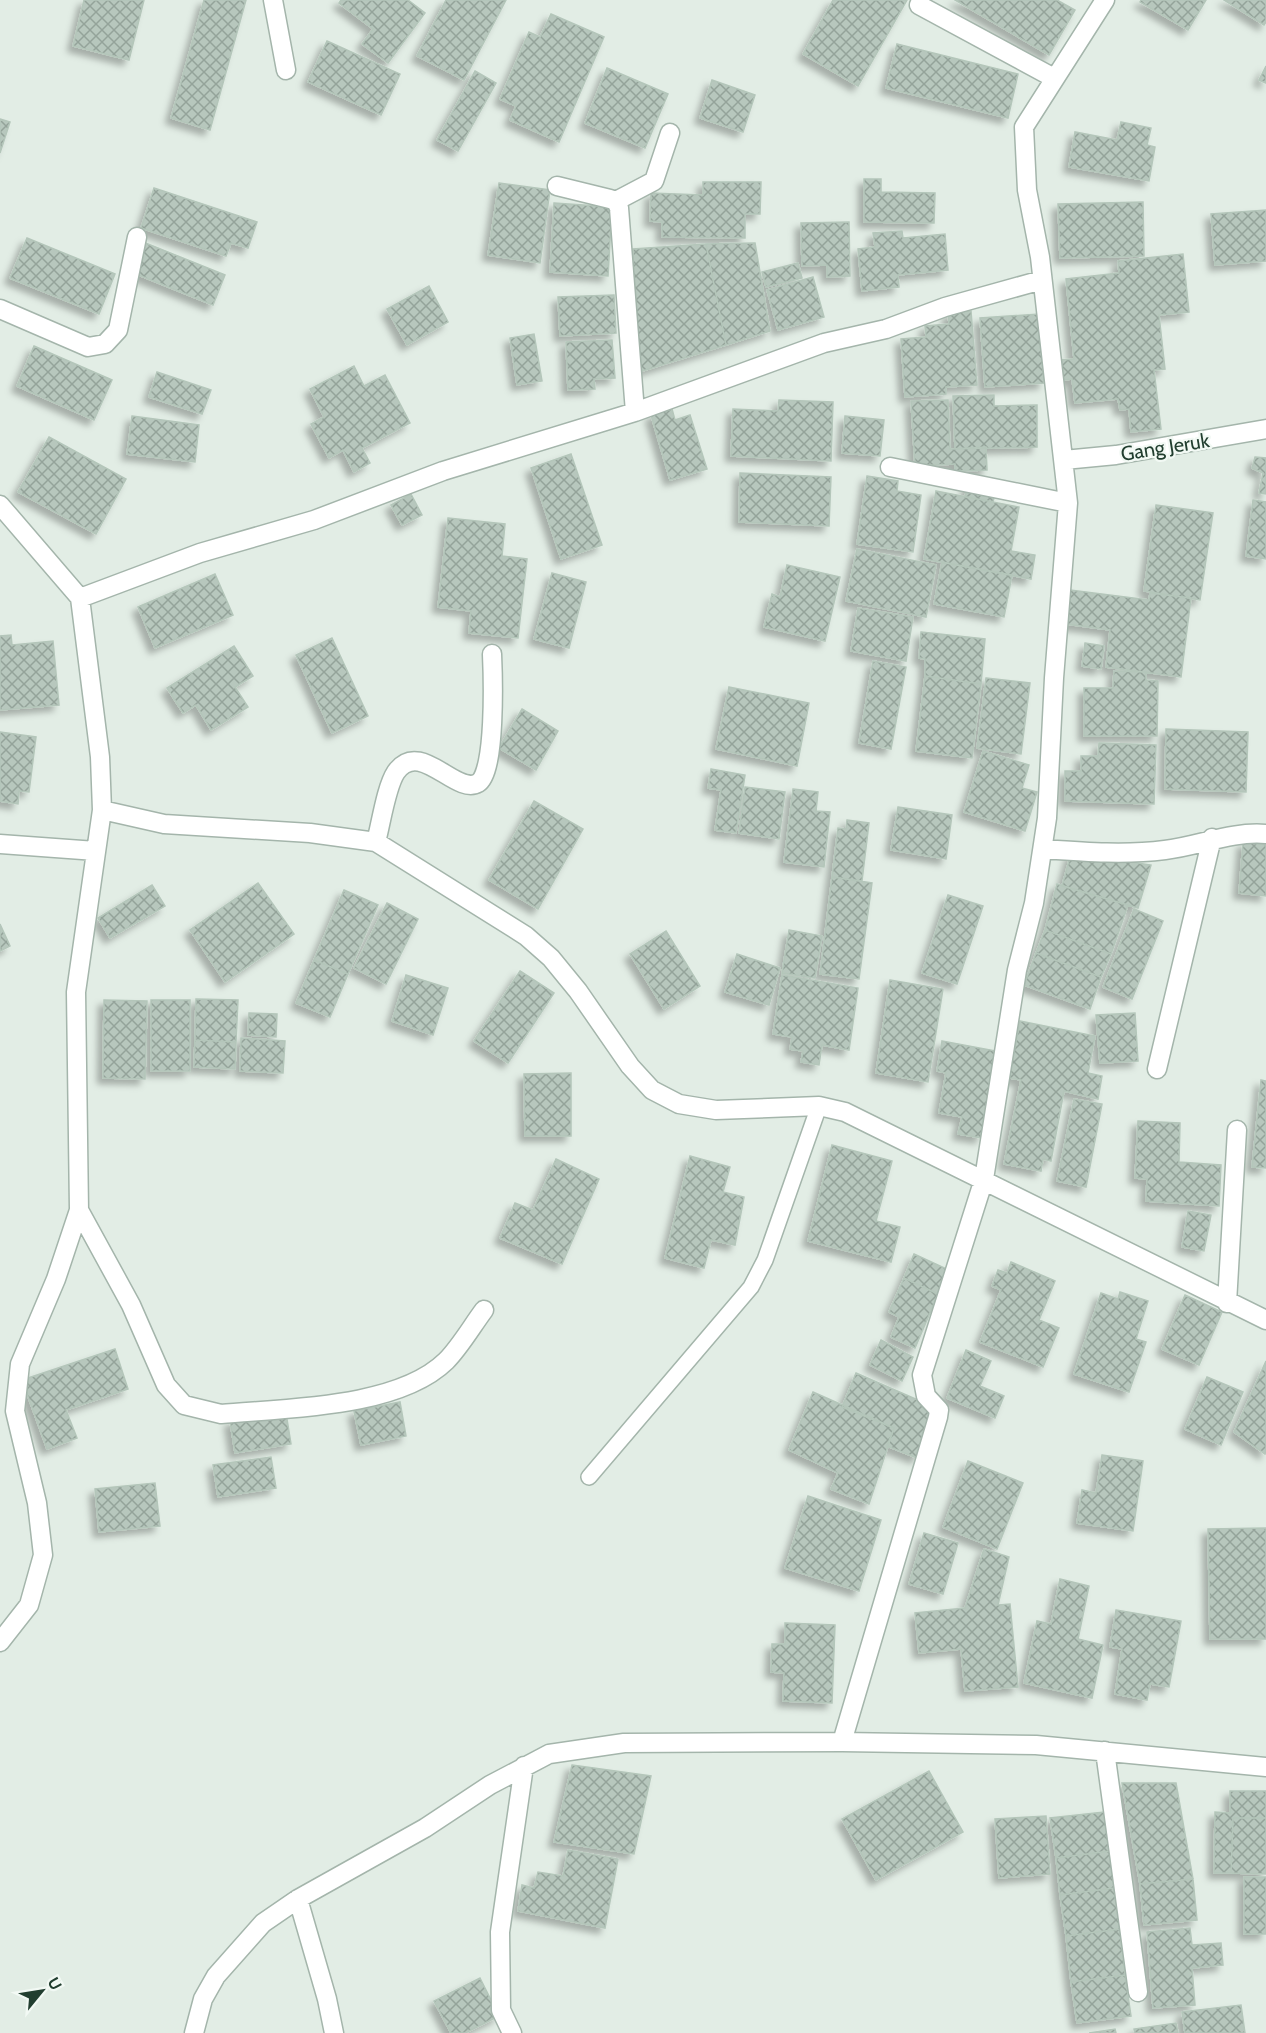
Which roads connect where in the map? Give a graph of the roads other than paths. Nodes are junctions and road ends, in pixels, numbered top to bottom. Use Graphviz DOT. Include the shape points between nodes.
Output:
graph roads {
  1 [pos="273,0"];
  2 [pos="1105,0"];
  3 [pos="919,5"];
  4 [pos="286,70"];
  5 [pos="1054,78"];
  6 [pos="670,133"];
  7 [pos="557,186"];
  8 [pos="616,201"];
  9 [pos="137,237"];
  10 [pos="1042,279"];
  11 [pos="0,309"];
  12 [pos="635,412"];
  13 [pos="1266,429"];
  14 [pos="1064,460"];
  15 [pos="890,467"];
  16 [pos="1068,503"];
  17 [pos="0,505"];
  18 [pos="80,598"];
  19 [pos="492,654"];
  20 [pos="102,810"];
  21 [pos="1266,834"];
  22 [pos="1212,838"];
  23 [pos="376,842"];
  24 [pos="0,844"];
  25 [pos="1045,849"];
  26 [pos="96,851"];
  27 [pos="1157,1069"];
  28 [pos="819,1106"];
  29 [pos="1237,1130"];
  30 [pos="984,1179"];
  31 [pos="79,1210"];
  32 [pos="1227,1303"];
  33 [pos="484,1310"];
  34 [pos="1266,1320"];
  35 [pos="589,1477"];
  36 [pos="0,1642"];
  37 [pos="842,1742"];
  38 [pos="1105,1751"];
  39 [pos="524,1766"];
  40 [pos="1266,1767"];
  41 [pos="298,1899"];
  42 [pos="1138,1992"];
  43 [pos="197,2030"];
  44 [pos="334,2033"];
  45 [pos="512,2033"];
  1 -- 4 [label="street"];
  2 -- 5 [label="street"];
  3 -- 5 [label="street"];
  5 -- 10 [label="street" via="1024,127 1027,190"];
  6 -- 8 [label="street" via="654,181"];
  7 -- 8 [label="street"];
  8 -- 12 [label="street"];
  9 -- 11 [label="street" via="118,330 105,344 88,346"];
  10 -- 12 [label="street" via="886,329 824,343"];
  10 -- 14 [label="street"];
  12 -- 18 [label="street" via="443,471 314,520 201,553"];
  13 -- 14 [label="street, Gang Jeruk"];
  14 -- 16 [label="street"];
  15 -- 16 [label="street"];
  16 -- 25 [label="street"];
  17 -- 18 [label="street"];
  18 -- 20 [label="street" via="100,757"];
  19 -- 23 [label="street" via="492,729 483,778 467,786 435,766 406,763 392,781"];
  20 -- 23 [label="street" via="164,824 310,832"];
  20 -- 26 [label="street"];
  21 -- 22 [label="street"];
  22 -- 25 [label="street" via="1168,850 1123,854"];
  22 -- 27 [label="street"];
  23 -- 28 [label="street" via="526,936 551,958 652,1090 679,1104 716,1110"];
  24 -- 26 [label="street"];
  25 -- 30 [label="street" via="1017,970"];
  26 -- 31 [label="street" via="76,992"];
  28 -- 30 [label="street" via="845,1112"];
  28 -- 35 [label="lane" via="765,1260 751,1287"];
  29 -- 32 [label="street"];
  30 -- 32 [label="street"];
  30 -- 37 [label="street" via="922,1375 924,1391 939,1410 938,1417"];
  31 -- 33 [label="street" via="131,1305 166,1385 184,1405 200,1411 221,1414 376,1397 415,1382 446,1361"];
  31 -- 36 [label="street" via="56,1279 20,1364 15,1411 38,1503 43,1555 29,1605"];
  32 -- 34 [label="street"];
  37 -- 38 [label="street" via="1036,1745"];
  37 -- 39 [label="street" via="624,1743 549,1754"];
  38 -- 40 [label="street"];
  38 -- 42 [label="street"];
  39 -- 41 [label="street" via="425,1828"];
  39 -- 45 [label="street" via="500,1932 501,2010"];
  41 -- 43 [label="street" via="263,1923 234,1952 203,1999"];
  41 -- 44 [label="street"];
}
